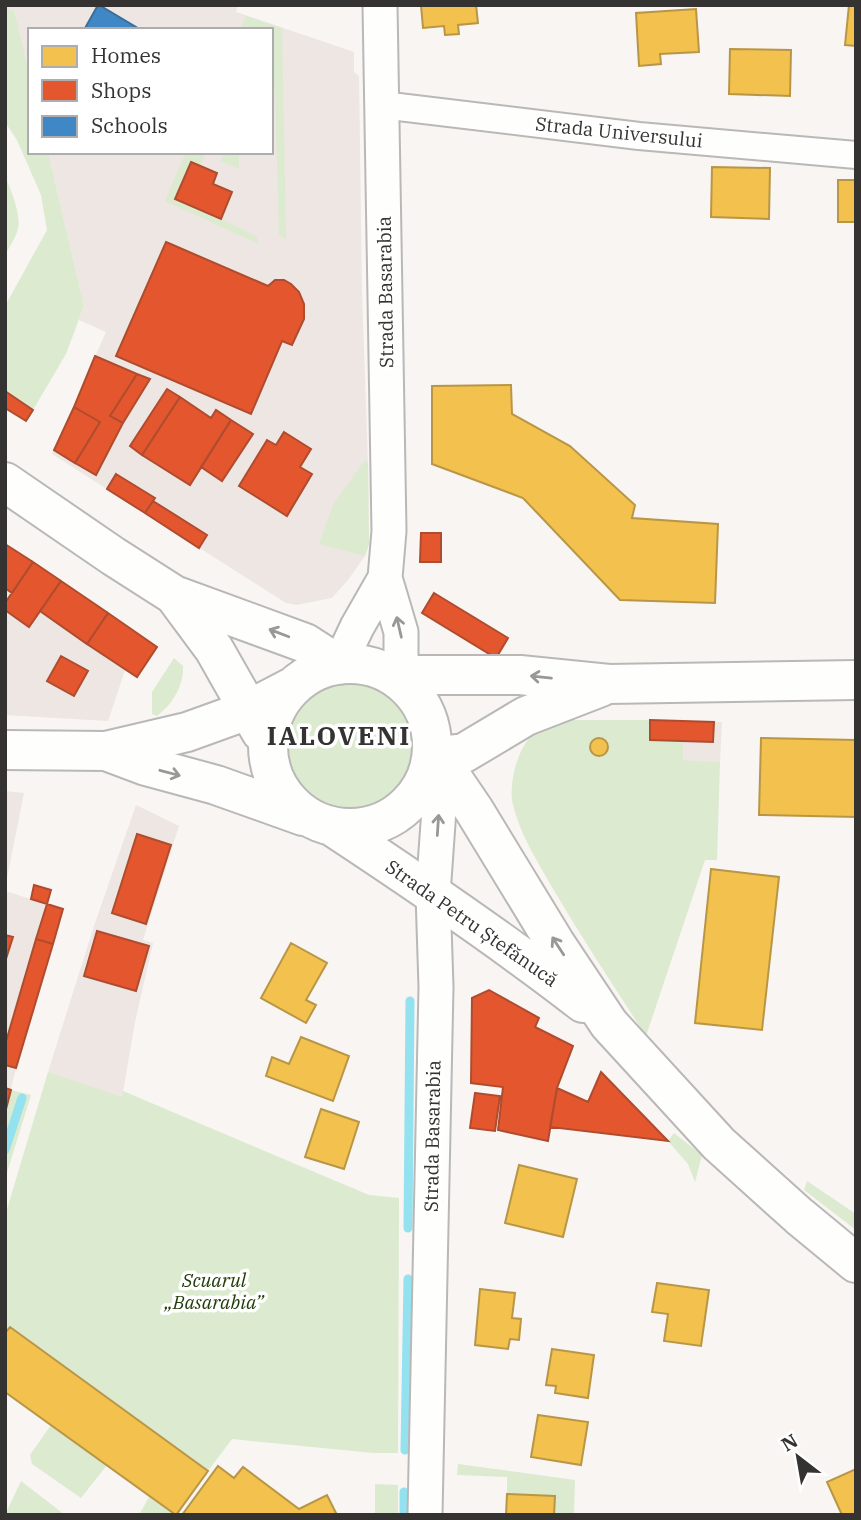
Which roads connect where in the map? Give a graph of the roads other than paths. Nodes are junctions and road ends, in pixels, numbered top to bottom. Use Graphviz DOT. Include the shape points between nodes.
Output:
graph roads {
  1 [pos="380,5"];
  2 [pos="382,105"];
  3 [pos="856,155"];
  4 [pos="5,482"];
  5 [pos="385,578"];
  6 [pos="174,595"];
  7 [pos="339,665"];
  8 [pos="391,675"];
  9 [pos="856,680"];
  10 [pos="609,684"];
  11 [pos="296,685"];
  12 [pos="248,710"];
  13 [pos="268,743"];
  14 [pos="5,750"];
  15 [pos="106,751"];
  16 [pos="432,757"];
  17 [pos="322,823"];
  18 [pos="433,894"];
  19 [pos="609,1024"];
  20 [pos="856,1263"];
  21 [pos="425,1515"];
  1 -- 2 [label="street, Strada Basarabia"];
  2 -- 3 [label="street, Strada Universului" via="639,136"];
  2 -- 5 [label="street, Strada Basarabia"];
  4 -- 6 [label="main road"];
  5 -- 7 [label="street, Strada Basarabia"];
  8 -- 5 [label="street, Strada Basarabia, one-way" via="401,656 401,632"];
  7 -- 6 [label="main road, one-way" via="305,643"];
  6 -- 12 [label="main road" via="214,649"];
  7 -- 8 [label="main road, Strada Basarabia" via="366,666"];
  7 -- 11 [label="main road, Strada Basarabia" via="316,671"];
  10 -- 8 [label="main road, one-way" via="520,675"];
  8 -- 16 [label="main road, Strada Basarabia" via="407,686 428,718"];
  9 -- 10 [label="main road"];
  10 -- 16 [label="main road" via="526,716 464,753"];
  11 -- 12 [label="main road"];
  11 -- 13 [label="main road, Strada Basarabia" via="276,711"];
  12 -- 13 [label="main road"];
  12 -- 15 [label="main road" via="187,732"];
  13 -- 17 [label="main road, Strada Basarabia" via="270,766 279,787 293,805"];
  14 -- 15 [label="main road"];
  15 -- 17 [label="main road, one-way"];
  16 -- 17 [label="main road, Strada Basarabia" via="426,779 398,814 356,828"];
  18 -- 16 [label="street, Strada Basarabia, one-way" via="439,809"];
  19 -- 16 [label="main road, Strada Petru Ștefănucă, one-way" via="474,810"];
  17 -- 18 [label="main road, Strada Petru Ștefănucă"];
  18 -- 19 [label="main road, Strada Petru Ștefănucă"];
  18 -- 21 [label="street, Strada Basarabia" via="436,987"];
  19 -- 20 [label="main road, Strada Petru Ștefănucă" via="719,1144"];
}
